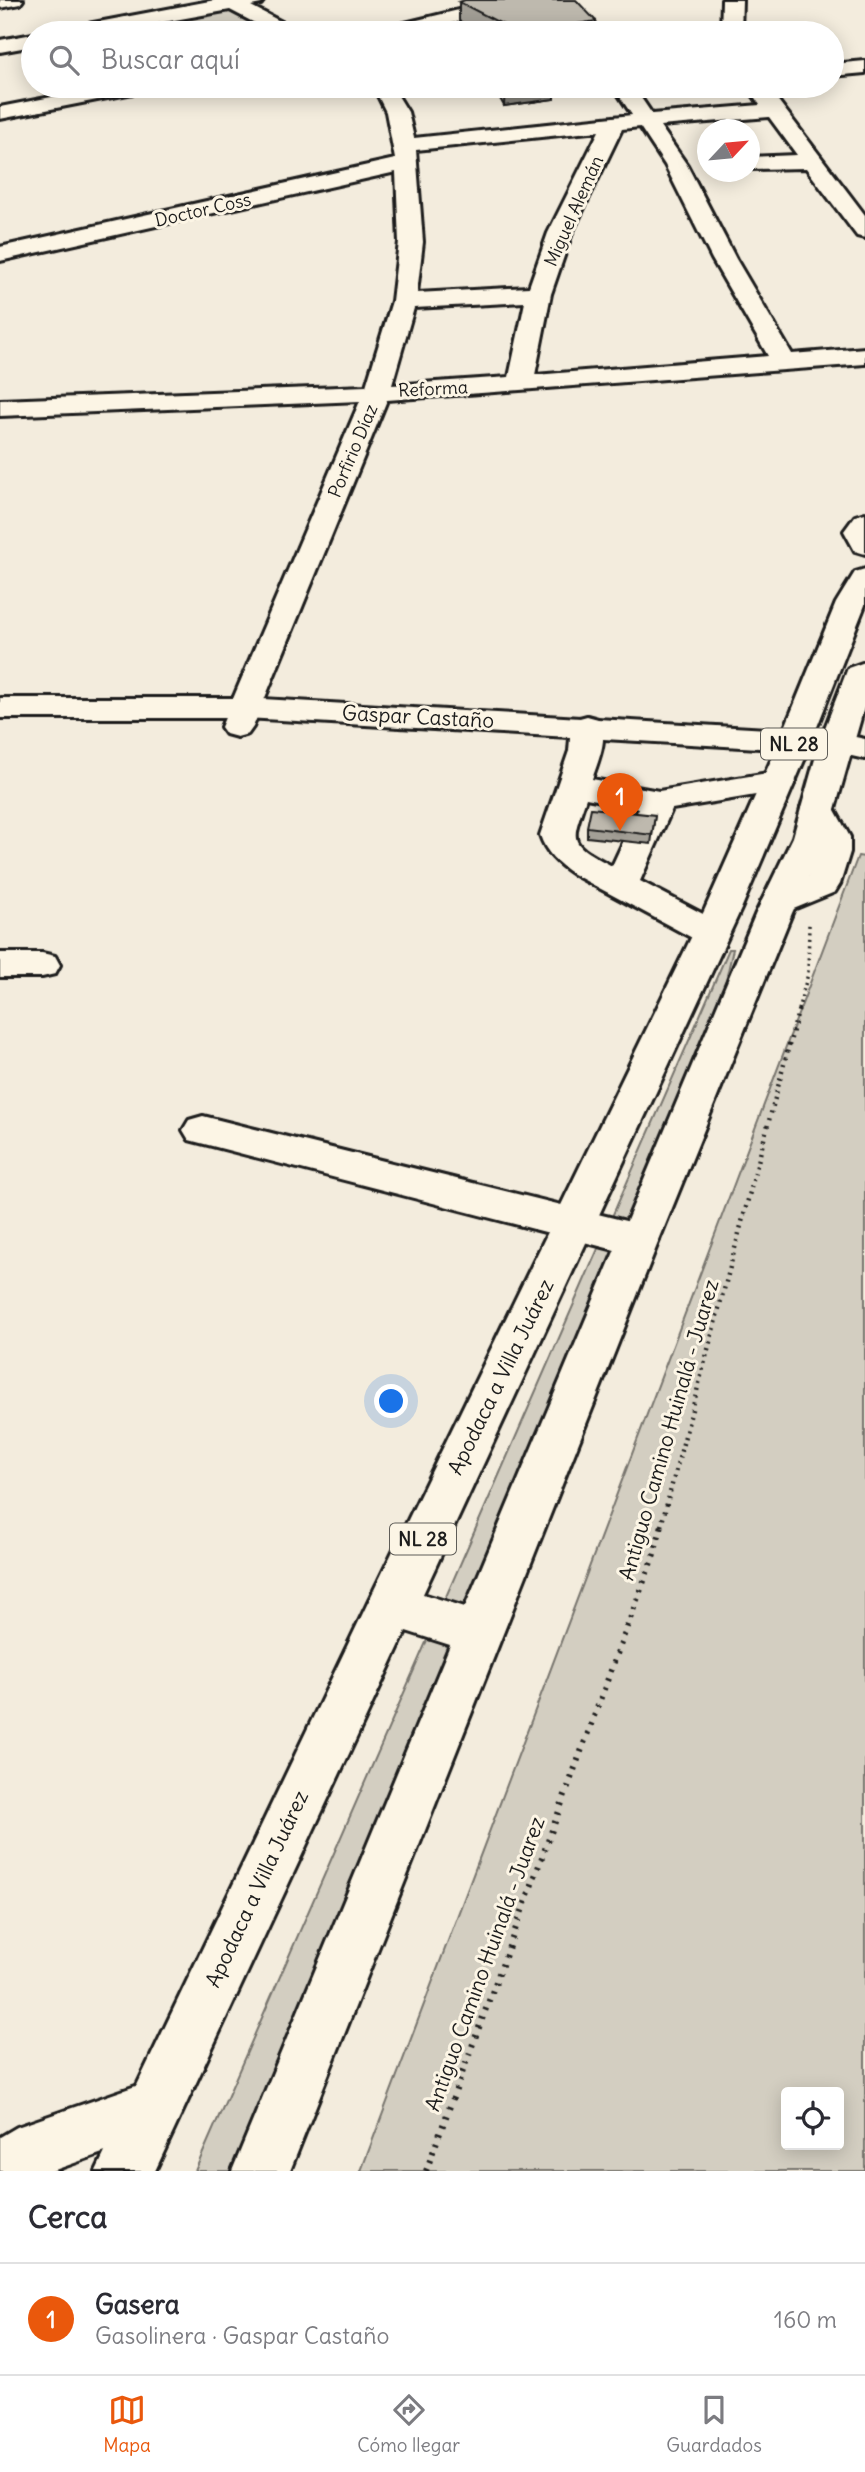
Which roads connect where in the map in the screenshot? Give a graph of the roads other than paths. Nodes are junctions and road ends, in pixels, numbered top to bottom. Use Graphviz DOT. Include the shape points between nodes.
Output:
graph roads {
  1 [pos="13,0"];
  2 [pos="524,0"];
  3 [pos="733,0"];
  4 [pos="0,2"];
  5 [pos="239,2"];
  6 [pos="137,21"];
  7 [pos="269,21"];
  8 [pos="438,21"];
  9 [pos="732,21"];
  10 [pos="21,42"];
  11 [pos="0,46"];
  12 [pos="865,67"];
  13 [pos="844,69"];
  14 [pos="77,98"];
  15 [pos="393,98"];
  16 [pos="630,98"];
  17 [pos="764,98"];
  18 [pos="772,110"];
  19 [pos="0,113"];
  20 [pos="644,120"];
  21 [pos="614,123"];
  22 [pos="406,154"];
  23 [pos="811,161"];
  24 [pos="760,163"];
  25 [pos="865,231"];
  26 [pos="0,254"];
  27 [pos="539,294"];
  28 [pos="404,301"];
  29 [pos="865,356"];
  30 [pos="785,363"];
  31 [pos="520,384"];
  32 [pos="377,392"];
  33 [pos="0,408"];
  34 [pos="865,522"];
  35 [pos="865,545"];
  36 [pos="865,578"];
  37 [pos="863,675"];
  38 [pos="0,708"];
  39 [pos="241,718"];
  40 [pos="0,726"];
  41 [pos="586,738"];
  42 [pos="844,753"];
  43 [pos="787,761"];
  44 [pos="572,785"];
  45 [pos="659,801"];
  46 [pos="821,819"];
  47 [pos="865,834"];
  48 [pos="621,885"];
  49 [pos="711,933"];
  50 [pos="0,965"];
  51 [pos="42,965"];
  52 [pos="203,1130"];
  53 [pos="574,1226"];
  54 [pos="638,1240"];
  55 [pos="391,1605"];
  56 [pos="480,1633"];
  57 [pos="153,2108"];
  58 [pos="0,2171"];
  59 [pos="125,2171"];
  60 [pos="261,2171"];
  1 -- 4 [label="street"];
  2 -- 8 [label="street"];
  3 -- 9 [label="street"];
  5 -- 6 [label="street"];
  5 -- 7 [label="street"];
  10 -- 11 [label="street"];
  12 -- 13 [label="street"];
  14 -- 19 [label="street"];
  15 -- 22 [label="street, Porfirio Díaz"];
  16 -- 20 [label="street"];
  17 -- 18 [label="street"];
  18 -- 20 [label="street, Doctor Coss"];
  18 -- 23 [label="street"];
  20 -- 21 [label="street, Doctor Coss"];
  20 -- 30 [label="street" via="686,165 724,259"];
  21 -- 22 [label="street, Doctor Coss"];
  21 -- 27 [label="street, Miguel Alemán" via="560,233"];
  22 -- 26 [label="street, Doctor Coss"];
  22 -- 28 [label="street, Porfirio Díaz" via="411,242"];
  23 -- 24 [label="street"];
  23 -- 25 [label="street"];
  27 -- 28 [label="street"];
  27 -- 31 [label="street, Miguel Alemán"];
  28 -- 32 [label="street, Porfirio Díaz"];
  29 -- 30 [label="street, Reforma"];
  30 -- 31 [label="street, Reforma"];
  31 -- 32 [label="street, Reforma"];
  32 -- 33 [label="street, Reforma"];
  32 -- 39 [label="street, Porfirio Díaz"];
  34 -- 35 [label="street" via="858,531"];
  36 -- 43 [label="street, Apodaca a Villa Juárez / NL 28"];
  37 -- 42 [label="street, NL 28"];
  38 -- 39 [label="street, Gaspar Castaño"];
  39 -- 40 [label="street, Gaspar Castaño"];
  39 -- 41 [label="street, Gaspar Castaño"];
  41 -- 43 [label="street, Gaspar Castaño"];
  41 -- 44 [label="street"];
  42 -- 43 [label="street, Gaspar Castaño"];
  42 -- 46 [label="street, NL 28"];
  43 -- 45 [label="street"];
  43 -- 49 [label="street, Apodaca a Villa Juárez / NL 28"];
  44 -- 45 [label="street"];
  44 -- 48 [label="street" via="557,835 561,846 585,866"];
  45 -- 48 [label="street"];
  46 -- 47 [label="street"];
  46 -- 54 [label="street, NL 28" via="794,896"];
  48 -- 49 [label="street"];
  49 -- 53 [label="street, Apodaca a Villa Juárez / NL 28"];
  50 -- 51 [label="street"];
  52 -- 53 [label="street"];
  53 -- 54 [label="street"];
  53 -- 55 [label="street, Apodaca a Villa Juárez / NL 28"];
  54 -- 56 [label="street, NL 28"];
  55 -- 56 [label="street"];
  55 -- 57 [label="street, Apodaca a Villa Juárez / NL 28"];
  56 -- 60 [label="street, NL 28"];
  57 -- 58 [label="street" via="37,2147"];
  57 -- 59 [label="street, Apodaca a Villa Juárez / NL 28"];
}
